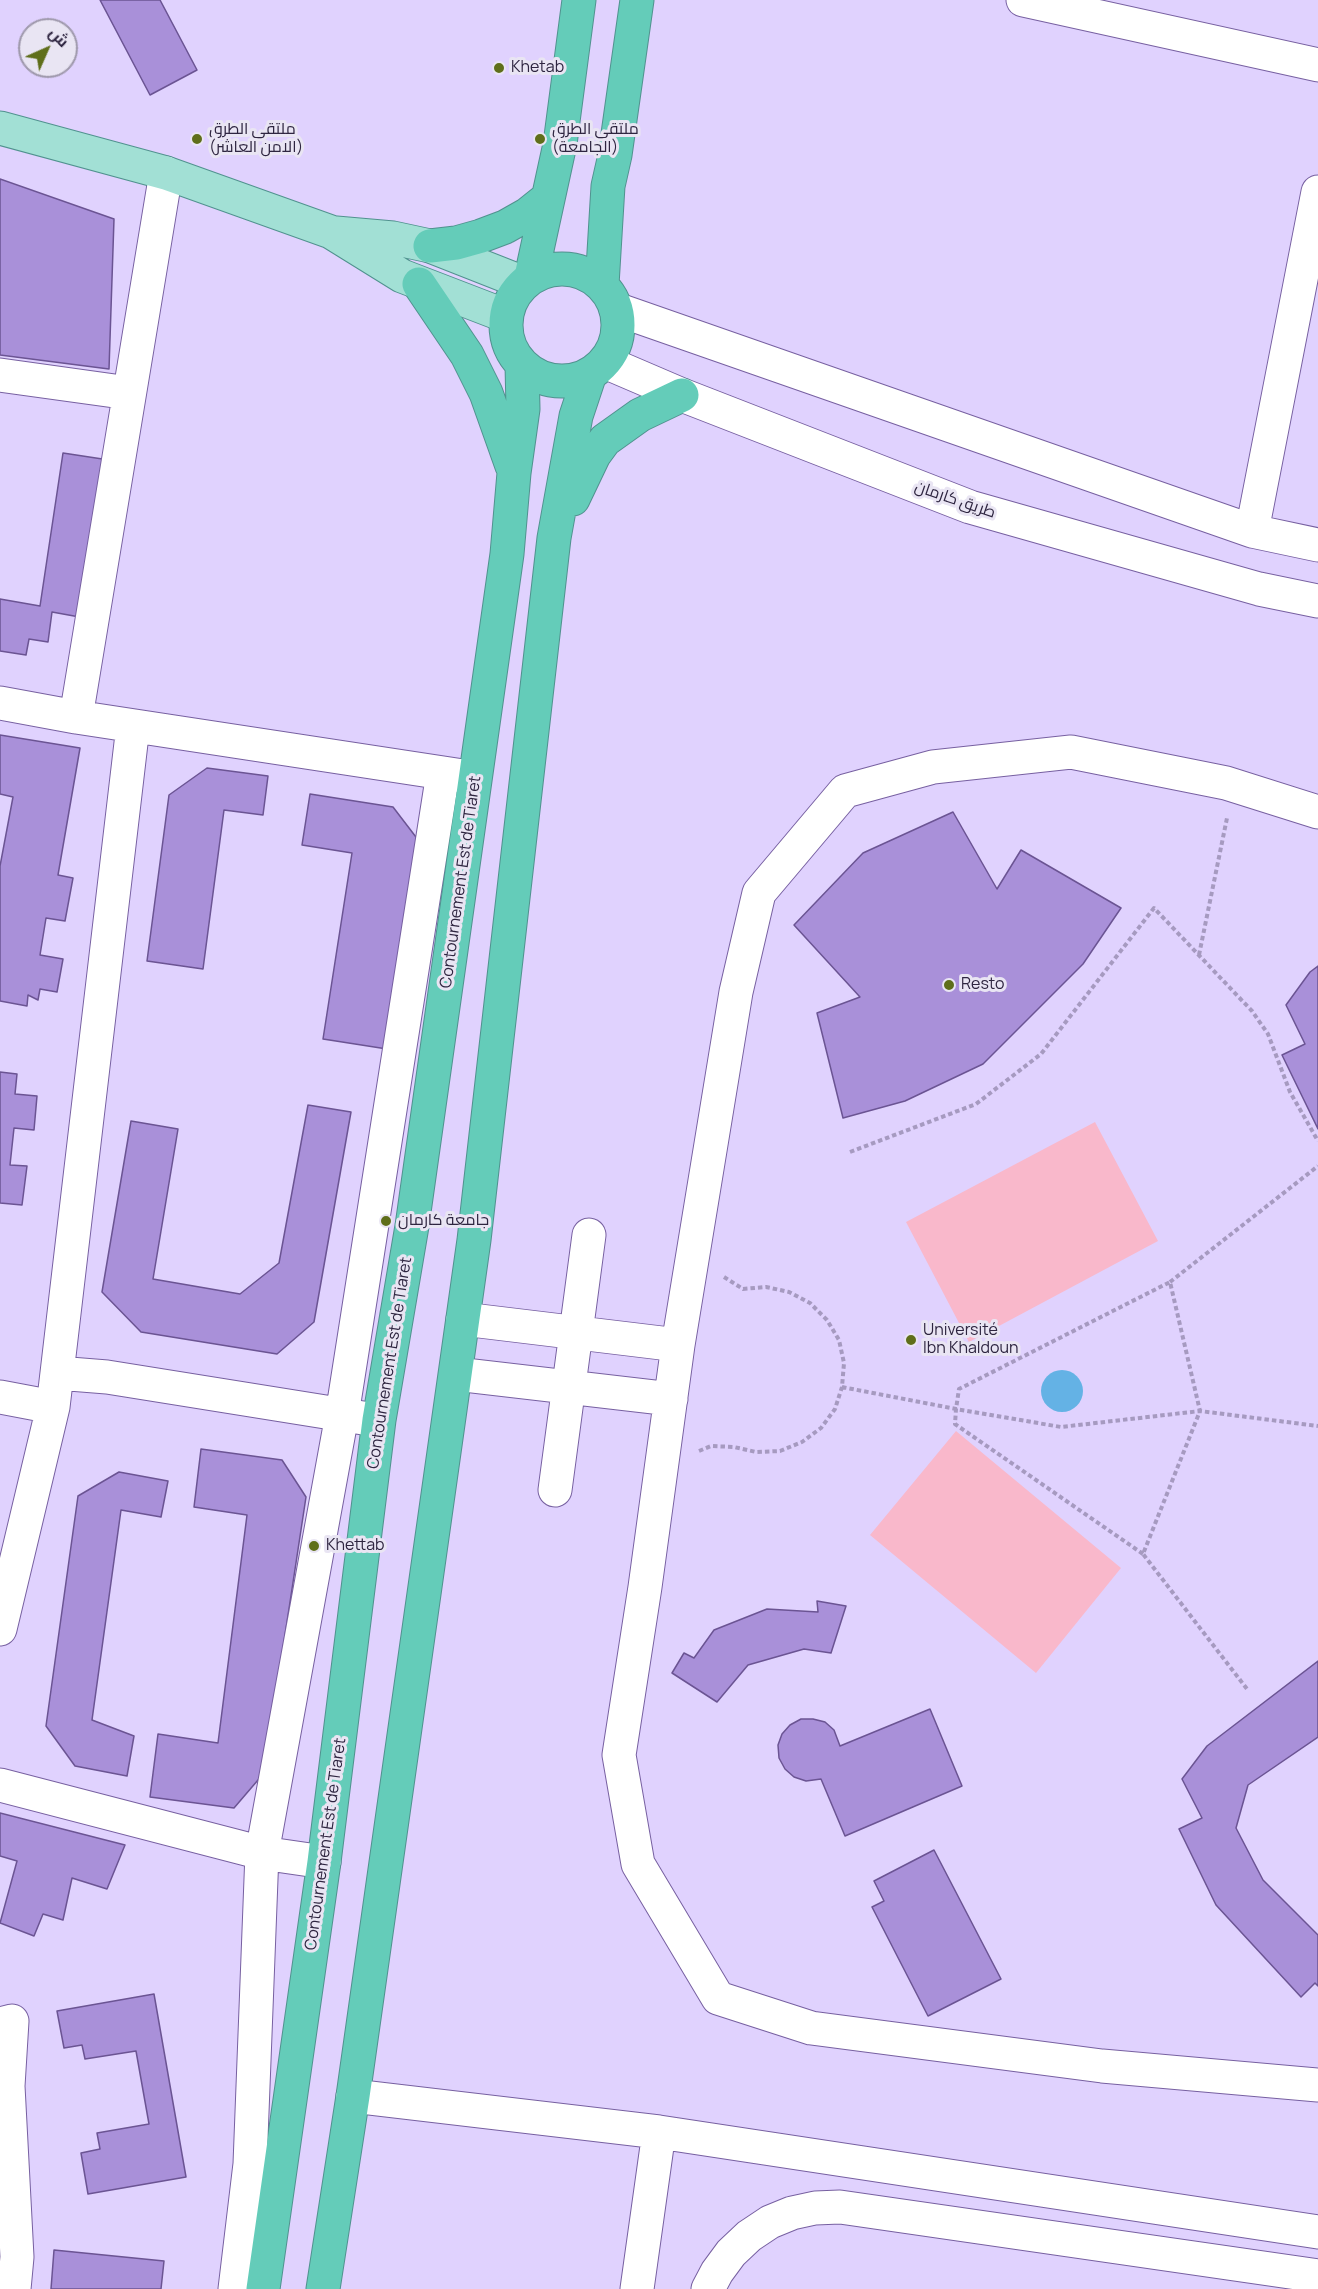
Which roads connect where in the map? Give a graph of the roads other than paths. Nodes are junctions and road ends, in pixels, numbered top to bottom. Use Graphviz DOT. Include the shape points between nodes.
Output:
graph roads {
  1 [pos="579,0"];
  2 [pos="637,0"];
  3 [pos="1023,0"];
  4 [pos="1318,65"];
  5 [pos="0,128"];
  6 [pos="166,173"];
  7 [pos="1318,192"];
  8 [pos="548,198"];
  9 [pos="331,232"];
  10 [pos="430,246"];
  11 [pos="528,280"];
  12 [pos="419,284"];
  13 [pos="609,297"];
  14 [pos="506,316"];
  15 [pos="522,365"];
  16 [pos="597,368"];
  17 [pos="0,375"];
  18 [pos="129,393"];
  19 [pos="682,395"];
  20 [pos="514,473"];
  21 [pos="1252,531"];
  22 [pos="554,538"];
  23 [pos="1318,545"];
  24 [pos="1318,601"];
  25 [pos="0,703"];
  26 [pos="76,717"];
  27 [pos="133,726"];
  28 [pos="443,773"];
  29 [pos="476,778"];
  30 [pos="1318,812"];
  31 [pos="589,1235"];
  32 [pos="463,1319"];
  33 [pos="576,1333"];
  34 [pos="678,1345"];
  35 [pos="57,1373"];
  36 [pos="456,1374"];
  37 [pos="569,1388"];
  38 [pos="0,1397"];
  39 [pos="671,1399"];
  40 [pos="53,1407"];
  41 [pos="342,1415"];
  42 [pos="379,1420"];
  43 [pos="555,1490"];
  44 [pos="0,1629"];
  45 [pos="0,1785"];
  46 [pos="262,1852"];
  47 [pos="324,1862"];
  48 [pos="0,2024"];
  49 [pos="1318,2085"];
  50 [pos="353,2096"];
  51 [pos="659,2132"];
  52 [pos="1318,2232"];
  53 [pos="1318,2276"];
  54 [pos="1269,2279"];
  55 [pos="14,2289"];
  56 [pos="234,2289"];
  57 [pos="263,2289"];
  58 [pos="323,2289"];
  59 [pos="637,2289"];
  60 [pos="708,2289"];
  1 -- 8 [label="highway" via="560,144"];
  2 -- 13 [label="highway" via="608,186"];
  3 -- 4 [label="street"];
  5 -- 6 [label="main road"];
  6 -- 9 [label="main road"];
  6 -- 18 [label="street"];
  7 -- 21 [label="street"];
  8 -- 10 [label="highway" via="497,230 456,243"];
  8 -- 11 [label="highway"];
  9 -- 10 [label="main road"];
  9 -- 12 [label="main road"];
  10 -- 11 [label="main road"];
  11 -- 13 [label="highway" via="549,270 568,268 586,274"];
  11 -- 14 [label="highway" via="510,301"];
  12 -- 14 [label="main road"];
  12 -- 20 [label="highway" via="467,355 490,403"];
  13 -- 16 [label="highway" via="618,328 614,346"];
  13 -- 21 [label="street"];
  14 -- 15 [label="highway" via="506,334"];
  15 -- 16 [label="highway" via="537,376 555,381 573,381"];
  15 -- 20 [label="highway, Contournement Est de Tiaret" via="523,409"];
  16 -- 19 [label="street, طريق كارمان"];
  16 -- 22 [label="highway" via="576,416"];
  17 -- 18 [label="street"];
  18 -- 26 [label="street"];
  19 -- 22 [label="highway" via="640,415 605,440"];
  19 -- 24 [label="street, طريق كارمان" via="970,507 1259,589"];
  20 -- 29 [label="highway, Contournement Est de Tiaret" via="507,554"];
  21 -- 23 [label="street"];
  22 -- 32 [label="highway"];
  25 -- 26 [label="street"];
  26 -- 27 [label="street"];
  27 -- 28 [label="street"];
  27 -- 35 [label="street"];
  28 -- 29 [label="street"];
  28 -- 41 [label="street"];
  29 -- 42 [label="highway, Contournement Est de Tiaret" via="412,1226"];
  30 -- 34 [label="street" via="1234,786 1071,753 933,767 846,791 759,893 736,992"];
  31 -- 33 [label="street"];
  32 -- 33 [label="street"];
  32 -- 36 [label="highway"];
  33 -- 34 [label="street"];
  33 -- 37 [label="street"];
  34 -- 39 [label="street"];
  35 -- 40 [label="street"];
  35 -- 41 [label="street" via="107,1377"];
  36 -- 37 [label="street"];
  36 -- 50 [label="highway"];
  37 -- 39 [label="street"];
  37 -- 43 [label="street"];
  38 -- 40 [label="street"];
  39 -- 49 [label="street" via="619,1755 638,1864 718,1998 811,2028 1102,2066"];
  40 -- 44 [label="street"];
  41 -- 42 [label="street"];
  41 -- 46 [label="street"];
  42 -- 47 [label="highway, Contournement Est de Tiaret"];
  45 -- 46 [label="street"];
  46 -- 47 [label="street"];
  46 -- 56 [label="street" via="250,2164"];
  47 -- 57 [label="highway, Contournement Est de Tiaret"];
  48 -- 55 [label="street" via="12,2021 8,2086 17,2257"];
  50 -- 51 [label="street"];
  50 -- 58 [label="highway"];
  51 -- 52 [label="street"];
  51 -- 59 [label="street"];
  53 -- 54 [label="street"];
  54 -- 60 [label="street" via="840,2207 792,2213 749,2235 731,2253"];
}
